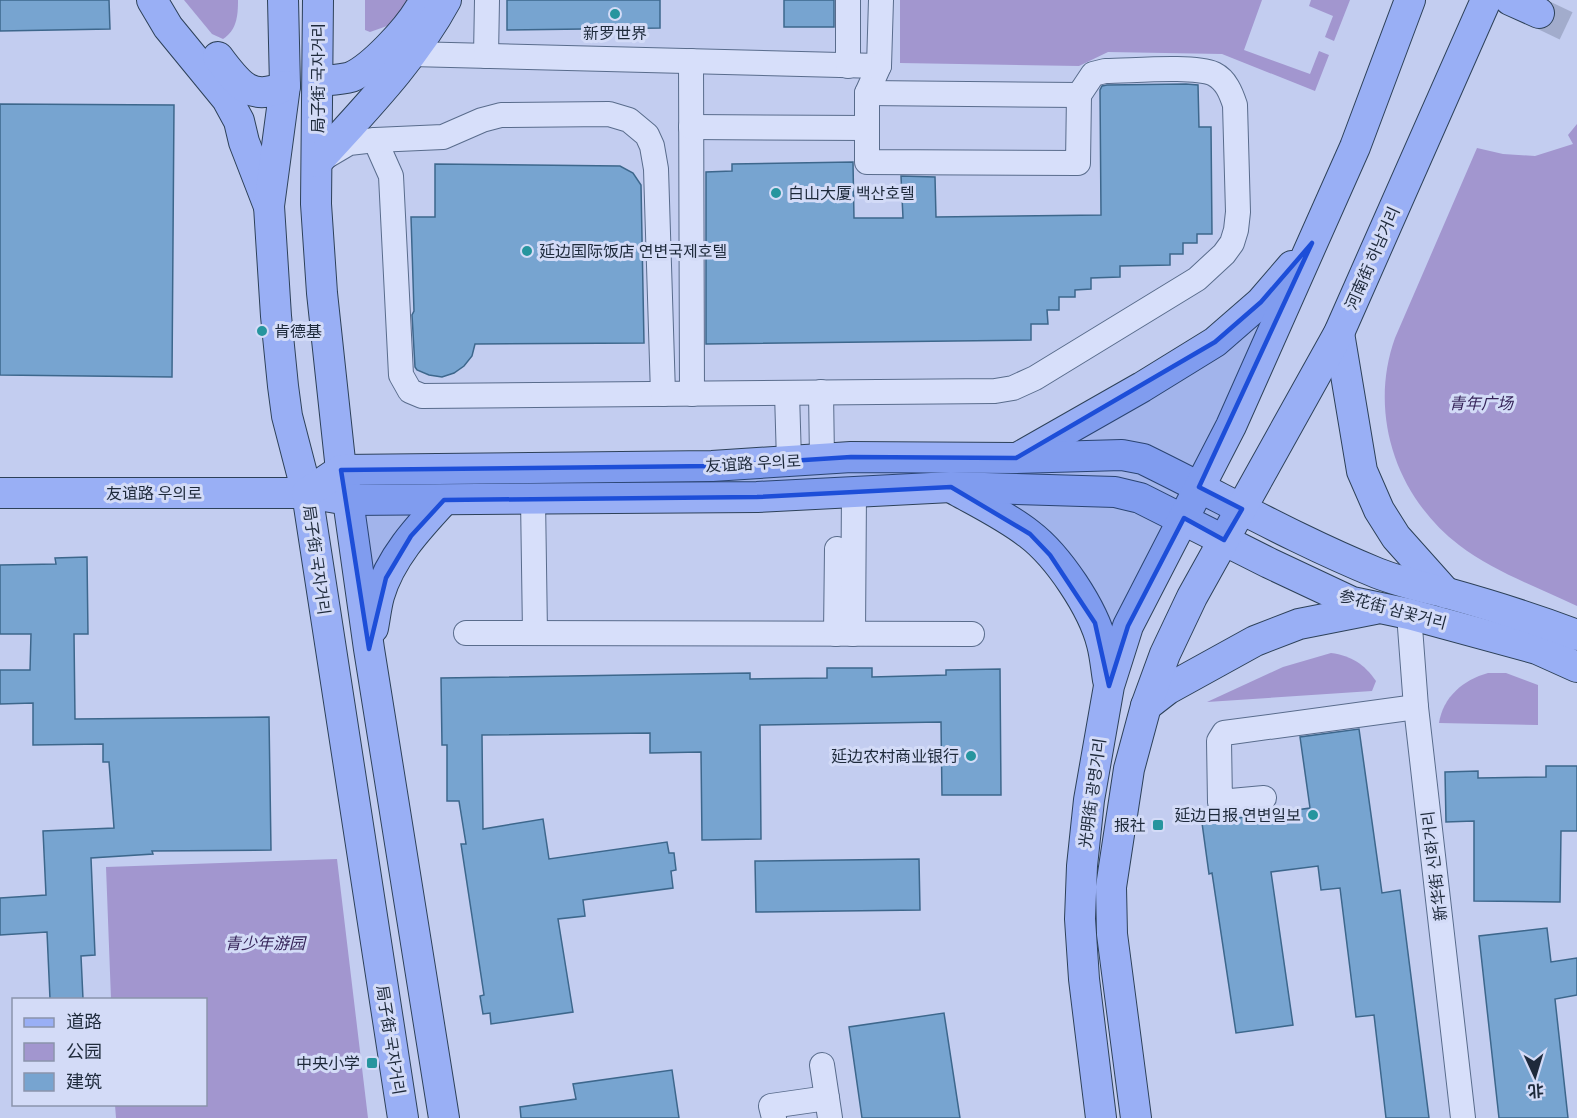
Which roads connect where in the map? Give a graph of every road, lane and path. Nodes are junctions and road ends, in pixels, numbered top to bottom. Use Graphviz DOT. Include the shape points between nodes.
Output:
graph roads {
  1 [pos="152,0"];
  2 [pos="174,0"];
  3 [pos="283,0"];
  4 [pos="318,0"];
  5 [pos="425,0"];
  6 [pos="446,0"];
  7 [pos="487,0"];
  8 [pos="848,0"];
  9 [pos="881,0"];
  10 [pos="1410,0"];
  11 [pos="1486,0"];
  12 [pos="1510,0"];
  13 [pos="1539,13"];
  14 [pos="411,54"];
  15 [pos="486,56"];
  16 [pos="691,61"];
  17 [pos="848,66"];
  18 [pos="879,66"];
  19 [pos="318,81"];
  20 [pos="285,86"];
  21 [pos="867,93"];
  22 [pos="1078,95"];
  23 [pos="691,127"];
  24 [pos="867,128"];
  25 [pos="410,138"];
  26 [pos="375,140"];
  27 [pos="317,162"];
  28 [pos="391,176"];
  29 [pos="269,206"];
  30 [pos="1312,243"];
  31 [pos="1339,333"];
  32 [pos="821,392"];
  33 [pos="787,393"];
  34 [pos="663,394"];
  35 [pos="692,394"];
  36 [pos="1016,458"];
  37 [pos="822,459"];
  38 [pos="789,460"];
  39 [pos="341,470"];
  40 [pos="951,487"];
  41 [pos="1199,488"];
  42 [pos="846,492"];
  43 [pos="0,493"];
  44 [pos="307,493"];
  45 [pos="541,499"];
  46 [pos="348,500"];
  47 [pos="444,500"];
  48 [pos="1242,509"];
  49 [pos="1184,518"];
  50 [pos="1224,540"];
  51 [pos="1446,593"];
  52 [pos="1395,611"];
  53 [pos="466,633"];
  54 [pos="542,633"];
  55 [pos="845,634"];
  56 [pos="972,634"];
  57 [pos="1577,635"];
  58 [pos="369,649"];
  59 [pos="1577,667"];
  60 [pos="1109,686"];
  61 [pos="1146,706"];
  62 [pos="1416,707"];
  63 [pos="1264,798"];
  64 [pos="822,1065"];
  65 [pos="828,1108"];
  66 [pos="403,1118"];
  67 [pos="444,1118"];
  68 [pos="774,1118"];
  69 [pos="1101,1118"];
  70 [pos="1136,1118"];
  71 [pos="1463,1118"];
  1 -- 29 [label="main road" via="168,27 227,99 239,121"];
  2 -- 20 [label="main road" via="240,85 263,93"];
  3 -- 20 [label="main road, 局子街 국자거리"];
  4 -- 19 [label="main road, 局子街 국자거리"];
  5 -- 19 [label="main road" via="398,37 363,70 350,77"];
  6 -- 14 [label="main road"];
  7 -- 15 [label="street"];
  8 -- 17 [label="street"];
  9 -- 18 [label="street"];
  10 -- 30 [label="main road" via="1355,147"];
  11 -- 31 [label="main road, 河南街 하남거리"];
  12 -- 13 [label="main road"];
  14 -- 15 [label="street"];
  14 -- 27 [label="main road"];
  15 -- 16 [label="street"];
  16 -- 17 [label="street"];
  16 -- 23 [label="street"];
  17 -- 18 [label="street"];
  18 -- 21 [label="street"];
  19 -- 27 [label="main road, 局子街 국자거리"];
  20 -- 29 [label="main road, 局子街 국자거리"];
  21 -- 22 [label="street"];
  21 -- 24 [label="street"];
  22 -- 24 [label="street" via="1078,163 867,162"];
  22 -- 32 [label="street" via="1093,74 1105,71 1196,70 1223,81 1235,105 1238,212 1232,243 1224,254 1197,279 1013,388"];
  23 -- 24 [label="street"];
  23 -- 35 [label="street"];
  25 -- 26 [label="street"];
  25 -- 28 [label="street"];
  25 -- 34 [label="street" via="443,137 501,115 609,114 641,128 652,146 656,169"];
  26 -- 27 [label="street" via="349,143"];
  26 -- 28 [label="street"];
  27 -- 39 [label="main road, 局子街 국자거리" via="322,293"];
  28 -- 34 [label="street" via="401,375 410,391 422,396"];
  29 -- 44 [label="main road, 局子街 국자거리" via="283,386"];
  30 -- 36 [label="main road" via="1261,302 1215,342"];
  30 -- 41 [label="main road" via="1232,426"];
  31 -- 48 [label="main road, 河南街 하남거리"];
  31 -- 51 [label="main road" via="1362,471 1396,537"];
  32 -- 33 [label="street"];
  32 -- 37 [label="street"];
  33 -- 35 [label="street"];
  33 -- 38 [label="street"];
  34 -- 35 [label="street"];
  36 -- 37 [label="main road, 友谊路 우의로"];
  36 -- 41 [label="main road, 友谊路 우의로" via="1122,455 1143,459"];
  37 -- 38 [label="main road, 友谊路 우의로"];
  38 -- 39 [label="main road, 友谊路 우의로" via="712,466"];
  39 -- 44 [label="main road"];
  39 -- 46 [label="main road, 局子街 국자거리"];
  40 -- 42 [label="main road, 友谊路 우의로"];
  40 -- 49 [label="main road, 友谊路 우의로" via="1115,492 1140,498"];
  40 -- 60 [label="main road" via="1030,534 1050,555 1083,599 1095,623"];
  41 -- 48 [label="main road, 参花街 삼꽃거리"];
  41 -- 49 [label="main road, 光明街 광명거리"];
  42 -- 45 [label="main road, 友谊路 우의로"];
  42 -- 55 [label="street"];
  43 -- 44 [label="main road, 友谊路 우의로"];
  44 -- 46 [label="main road, 友谊路 우의로"];
  44 -- 66 [label="main road, 局子街 국자거리"];
  45 -- 47 [label="main road, 友谊路 우의로"];
  45 -- 54 [label="street"];
  46 -- 47 [label="main road, 友谊路 우의로"];
  46 -- 58 [label="main road, 局子街 국자거리"];
  47 -- 58 [label="main road" via="411,536 386,578"];
  48 -- 50 [label="main road, 光明街 광명거리"];
  48 -- 51 [label="main road, 参花街 삼꽃거리" via="1376,572"];
  49 -- 50 [label="main road, 参花街 삼꽃거리"];
  49 -- 60 [label="main road, 光明街 광명거리" via="1128,626"];
  50 -- 52 [label="main road, 参花街 삼꽃거리" via="1352,602"];
  50 -- 61 [label="main road, 光明街 광명거리" via="1165,654"];
  51 -- 57 [label="main road, 参花街 삼꽃거리"];
  52 -- 59 [label="main road, 参花街 삼꽃거리" via="1538,649"];
  52 -- 61 [label="main road" via="1299,624 1256,641 1168,689"];
  52 -- 62 [label="street, 新华街 신화거리"];
  53 -- 54 [label="street"];
  54 -- 55 [label="street"];
  55 -- 56 [label="street"];
  58 -- 67 [label="main road, 局子街 국자거리"];
  60 -- 69 [label="main road, 光明街 광명거리" via="1089,800 1080,920"];
  61 -- 70 [label="main road, 光明街 광명거리" via="1129,769 1112,887 1112,934"];
  62 -- 63 [label="street" via="1224,733 1219,741 1220,802"];
  62 -- 71 [label="street, 新华街 신화거리"];
  64 -- 65 [label="street"];
  65 -- 68 [label="street" via="771,1106"];
}
